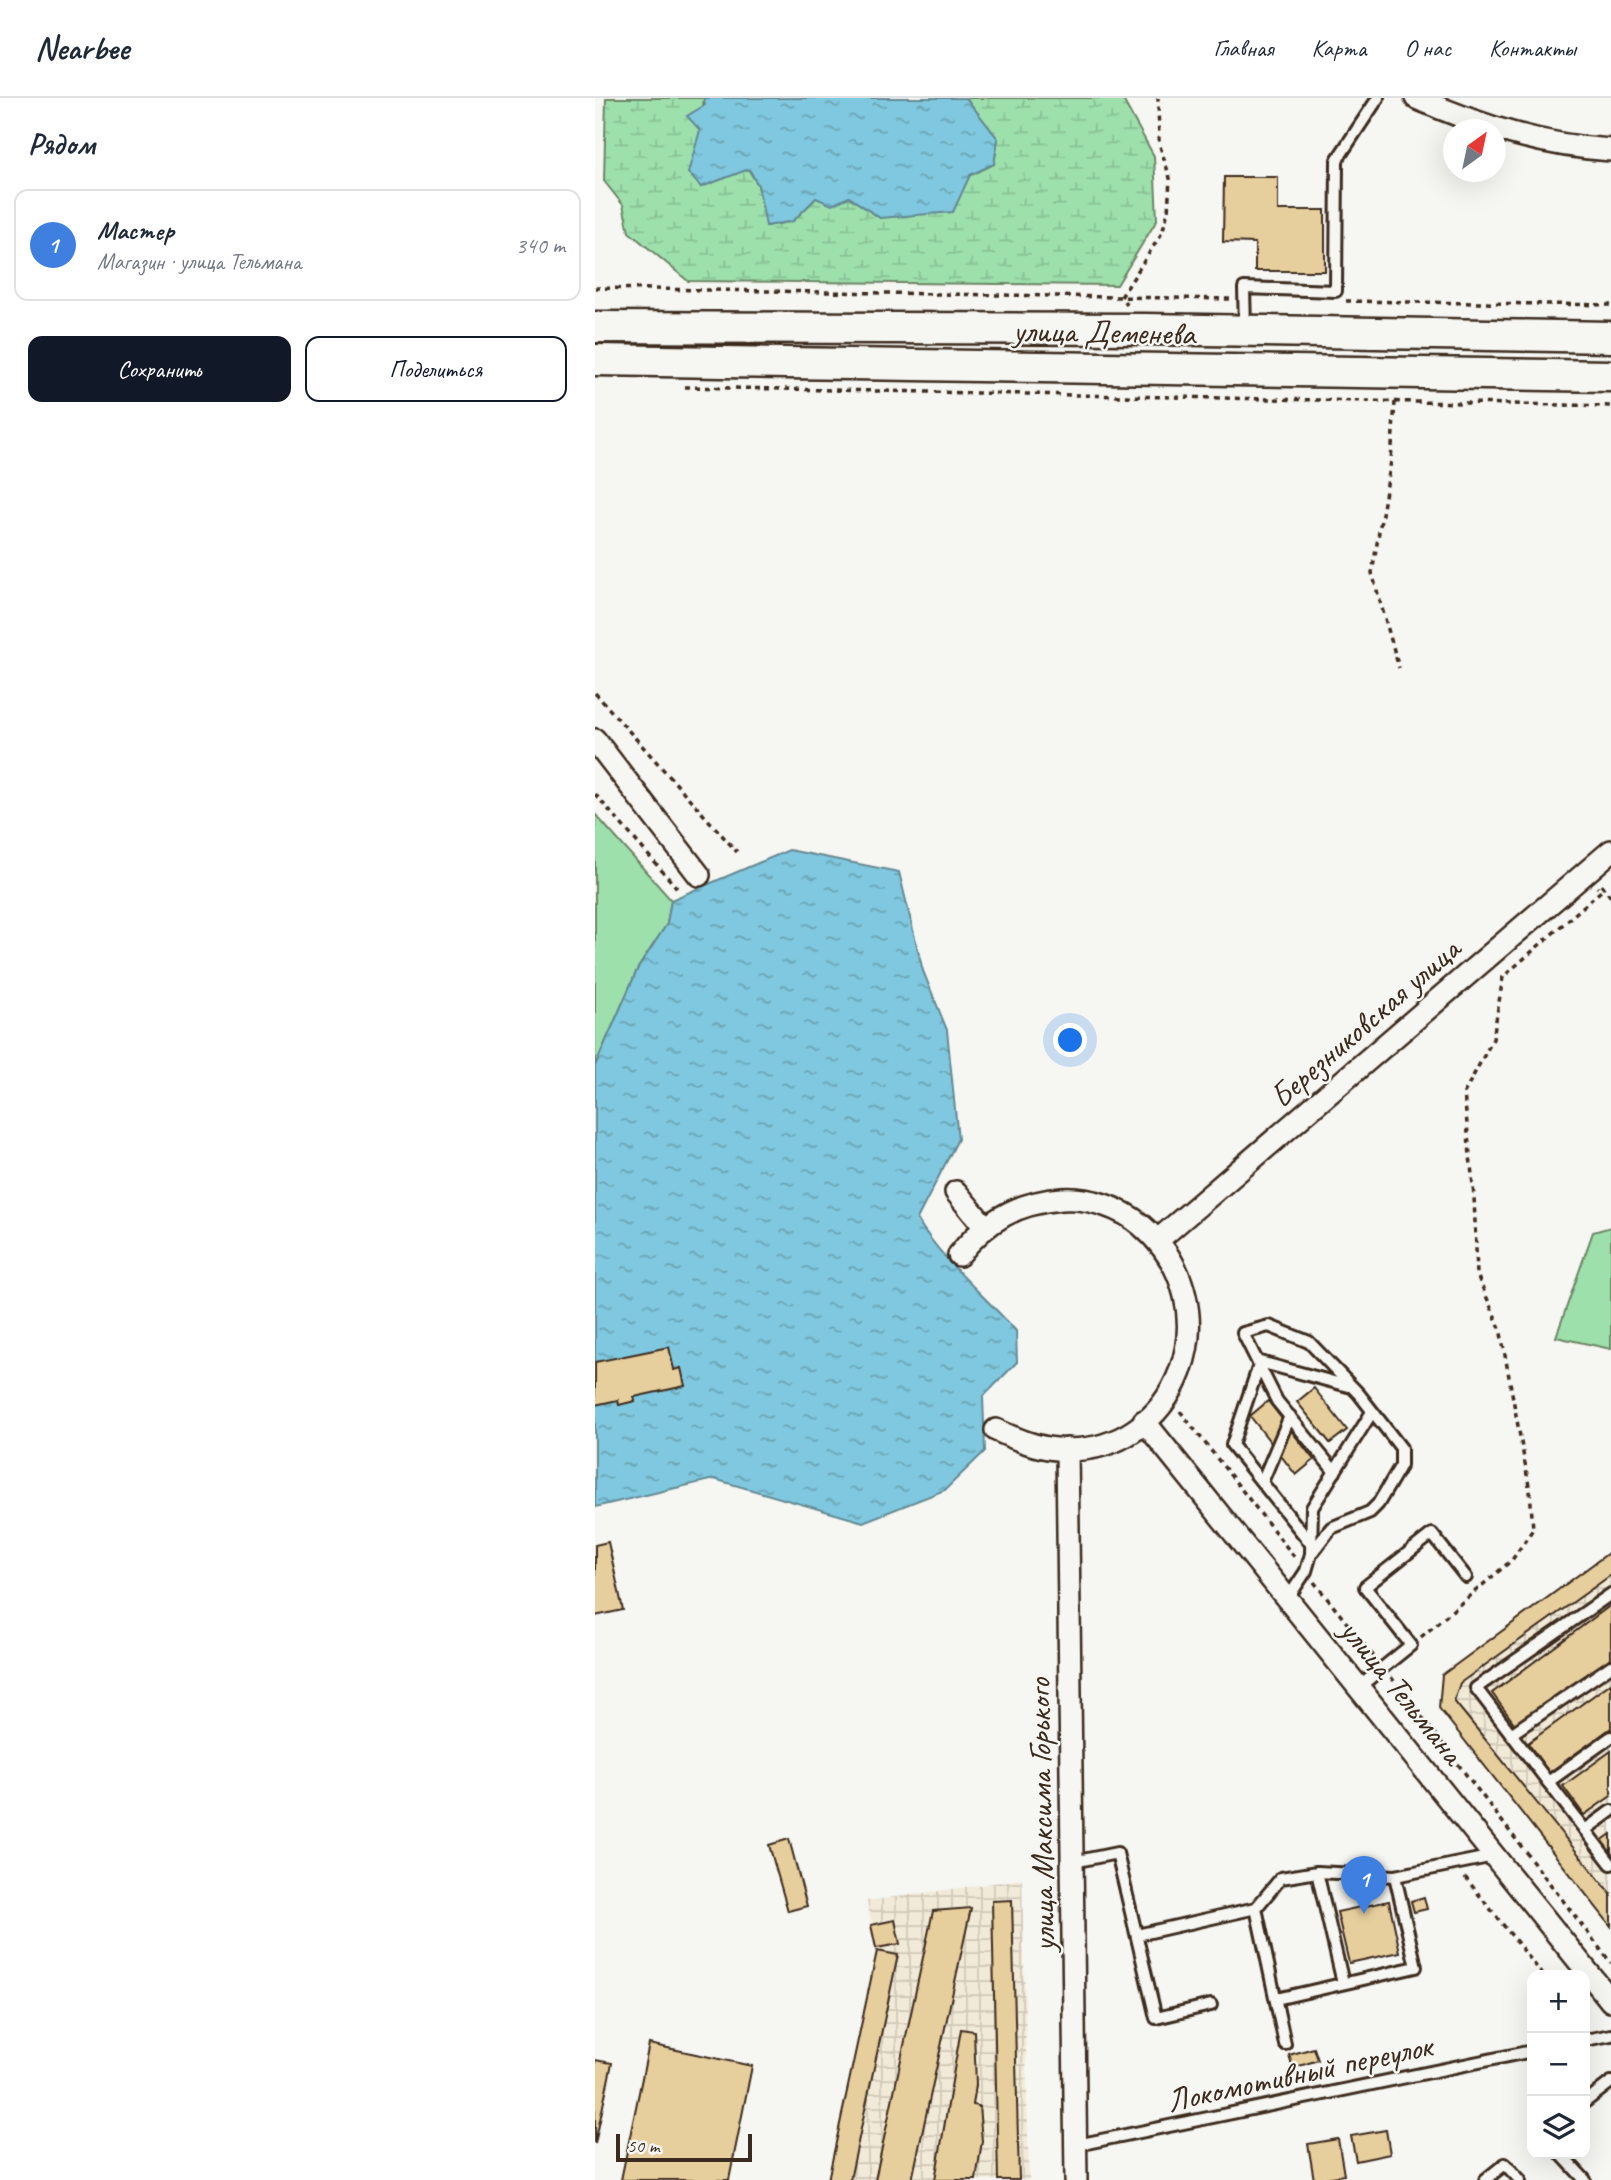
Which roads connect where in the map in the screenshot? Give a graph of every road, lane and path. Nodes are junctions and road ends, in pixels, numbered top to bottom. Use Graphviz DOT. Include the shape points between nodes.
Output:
graph roads {
  1 [pos="1158,98"];
  2 [pos="1378,98"];
  3 [pos="1416,98"];
  4 [pos="1611,150"];
  5 [pos="595,288"];
  6 [pos="1121,297"];
  7 [pos="1244,299"];
  8 [pos="1339,301"];
  9 [pos="1611,305"];
  10 [pos="595,327"];
  11 [pos="1245,331"];
  12 [pos="1611,337"];
  13 [pos="1145,348"];
  14 [pos="595,360"];
  15 [pos="1611,376"];
  16 [pos="679,387"];
  17 [pos="1395,387"];
  18 [pos="1611,406"];
  19 [pos="1399,667"];
  20 [pos="595,693"];
  21 [pos="595,740"];
  22 [pos="595,794"];
  23 [pos="1611,851"];
  24 [pos="737,852"];
  25 [pos="1584,874"];
  26 [pos="699,875"];
  27 [pos="677,888"];
  28 [pos="956,1192"];
  29 [pos="985,1227"];
  30 [pos="1158,1240"];
  31 [pos="959,1255"];
  32 [pos="1260,1362"];
  33 [pos="1351,1387"];
  34 [pos="1373,1412"];
  35 [pos="1290,1416"];
  36 [pos="1144,1422"];
  37 [pos="996,1430"];
  38 [pos="1067,1449"];
  39 [pos="1335,1472"];
  40 [pos="1262,1482"];
  41 [pos="1312,1550"];
  42 [pos="1466,1577"];
  43 [pos="1611,1594"];
  44 [pos="1288,1598"];
  45 [pos="1411,1645"];
  46 [pos="1611,1666"];
  47 [pos="1359,1687"];
  48 [pos="1511,1734"];
  49 [pos="1611,1737"];
  50 [pos="1548,1782"];
  51 [pos="1611,1811"];
  52 [pos="1585,1830"];
  53 [pos="1494,1856"];
  54 [pos="1073,1863"];
  55 [pos="1455,1864"];
  56 [pos="1611,1864"];
  57 [pos="1317,1872"];
  58 [pos="1395,1877"];
  59 [pos="1256,1908"];
  60 [pos="1137,1935"];
  61 [pos="1539,1970"];
  62 [pos="1343,1983"];
  63 [pos="1609,1996"];
  64 [pos="1276,1999"];
  65 [pos="1211,2005"];
  66 [pos="1611,2035"];
  67 [pos="1590,2039"];
  68 [pos="1285,2044"];
  69 [pos="1527,2052"];
  70 [pos="1611,2082"];
  71 [pos="1590,2098"];
  72 [pos="1077,2144"];
  73 [pos="1566,2159"];
  74 [pos="1076,2180"];
  75 [pos="1485,2180"];
  76 [pos="1520,2180"];
  77 [pos="1585,2180"];
  1 -- 6 [label="path" via="1159,143 1170,178 1168,212 1162,233"];
  2 -- 7 [label="lane" via="1336,160 1336,291 1244,288"];
  3 -- 4 [label="street" via="1511,135"];
  5 -- 6 [label="path"];
  6 -- 7 [label="path"];
  6 -- 13 [label="path"];
  7 -- 11 [label="lane"];
  8 -- 9 [label="path"];
  10 -- 13 [label="main road, улица Деменева"];
  11 -- 12 [label="main road, улица Деменева"];
  11 -- 13 [label="main road, улица Деменева"];
  13 -- 14 [label="main road, улица Деменева"];
  13 -- 17 [label="main road, улица Деменева"];
  15 -- 17 [label="main road, улица Деменева"];
  16 -- 17 [label="path"];
  17 -- 18 [label="path"];
  17 -- 19 [label="path" via="1391,461 1372,573"];
  20 -- 24 [label="path"];
  21 -- 26 [label="street"];
  22 -- 27 [label="path"];
  23 -- 25 [label="street, Березниковская улица"];
  25 -- 30 [label="street, Березниковская улица"];
  25 -- 45 [label="path" via="1601,891 1503,977 1493,1039 1464,1093 1477,1275 1500,1328 1533,1530 1512,1560"];
  28 -- 29 [label="street"];
  29 -- 30 [label="street" via="1007,1212 1038,1201 1071,1198 1104,1204 1133,1219"];
  29 -- 31 [label="street"];
  30 -- 36 [label="street" via="1177,1267 1188,1298 1191,1331 1185,1363 1168,1396"];
  32 -- 33 [label="lane"];
  32 -- 33 [label="lane" via="1243,1333 1269,1326 1308,1342"];
  32 -- 35 [label="lane" via="1277,1401"];
  32 -- 40 [label="lane" via="1232,1445"];
  33 -- 34 [label="lane"];
  34 -- 39 [label="lane"];
  34 -- 41 [label="lane" via="1401,1448 1401,1465 1370,1512 1331,1528"];
  35 -- 39 [label="lane"];
  35 -- 40 [label="lane"];
  36 -- 38 [label="street" via="1101,1444"];
  36 -- 44 [label="street, улица Тельмана"];
  37 -- 38 [label="street" via="1026,1444"];
  38 -- 54 [label="street, улица Максима Горького"];
  39 -- 41 [label="lane" via="1312,1508"];
  40 -- 41 [label="lane"];
  41 -- 44 [label="lane" via="1306,1572"];
  42 -- 45 [label="lane" via="1432,1534 1365,1587"];
  43 -- 48 [label="lane" via="1476,1688"];
  44 -- 47 [label="street, улица Тельмана"];
  45 -- 47 [label="lane"];
  46 -- 48 [label="lane"];
  47 -- 53 [label="street, улица Тельмана"];
  48 -- 50 [label="lane"];
  49 -- 50 [label="lane"];
  50 -- 52 [label="lane"];
  51 -- 52 [label="lane"];
  52 -- 56 [label="lane"];
  53 -- 55 [label="lane"];
  53 -- 63 [label="street, улица Тельмана"];
  54 -- 60 [label="lane" via="1117,1853"];
  54 -- 72 [label="street, улица Максима Горького"];
  55 -- 58 [label="lane"];
  55 -- 61 [label="path"];
  57 -- 58 [label="lane"];
  57 -- 59 [label="lane" via="1282,1878"];
  57 -- 62 [label="lane"];
  58 -- 62 [label="lane" via="1416,1967"];
  59 -- 60 [label="lane"];
  59 -- 64 [label="lane"];
  60 -- 65 [label="lane" via="1156,2018"];
  62 -- 64 [label="lane"];
  64 -- 68 [label="lane"];
  66 -- 67 [label="lane"];
  69 -- 72 [label="lane, Локомотивный переулок"];
  70 -- 71 [label="lane"];
  72 -- 74 [label="street, улица Максима Горького"];
  73 -- 77 [label="lane"];
  75 -- 76 [label="lane" via="1505,2164"];
}
